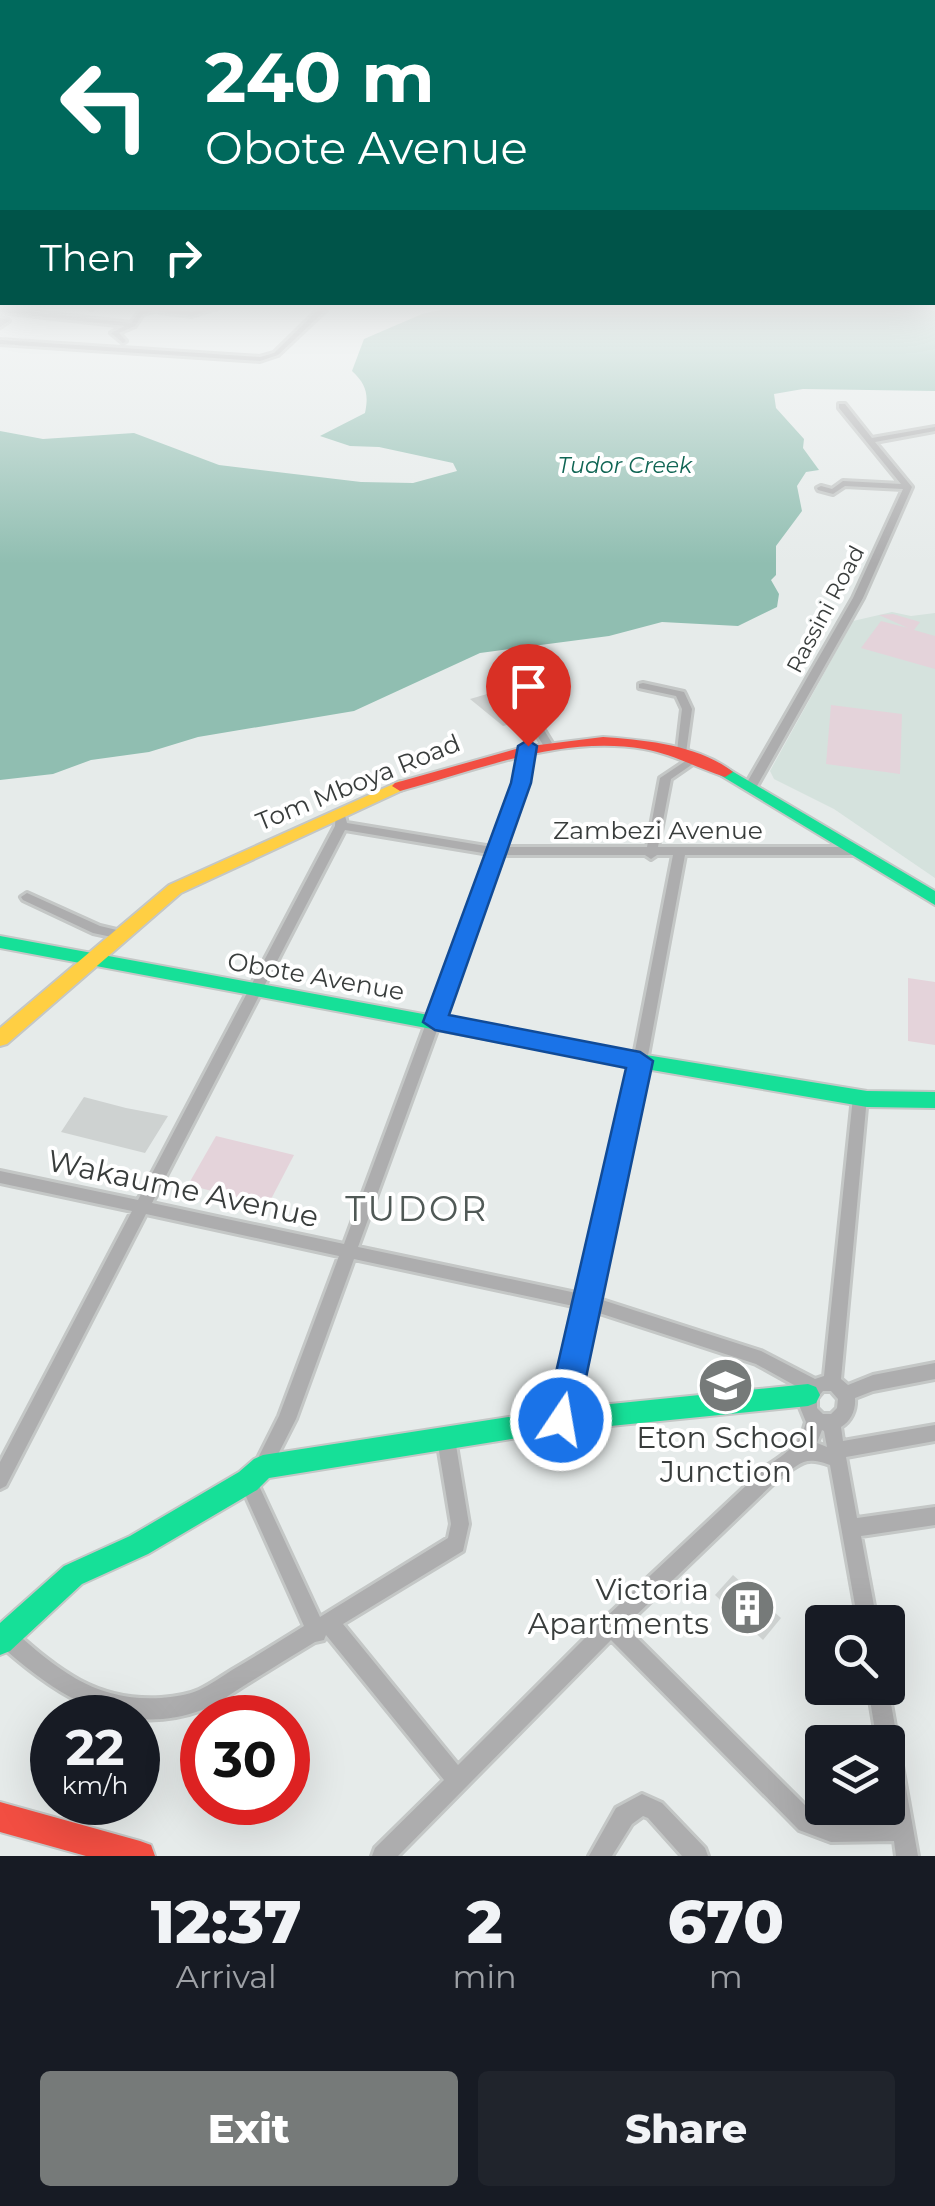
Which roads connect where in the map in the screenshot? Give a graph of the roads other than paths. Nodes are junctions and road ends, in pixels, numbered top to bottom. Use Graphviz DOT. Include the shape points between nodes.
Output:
graph roads {
  1 [pos="842,406"];
  2 [pos="935,429"];
  3 [pos="872,440"];
  4 [pos="908,486"];
  5 [pos="822,488"];
  6 [pos="535,686"];
  7 [pos="643,686"];
  8 [pos="547,742"];
  9 [pos="528,746"];
  10 [pos="689,754"];
  11 [pos="751,786"];
  12 [pos="341,820"];
  13 [pos="496,851"];
  14 [pos="858,851"];
  15 [pos="651,854"];
  16 [pos="679,854"];
  17 [pos="27,897"];
  18 [pos="935,899"];
  19 [pos="121,934"];
  20 [pos="0,942"];
  21 [pos="90,962"];
  22 [pos="256,990"];
  23 [pos="435,1022"];
  24 [pos="0,1039"];
  25 [pos="640,1061"];
  26 [pos="860,1097"];
  27 [pos="935,1100"];
  28 [pos="0,1177"];
  29 [pos="140,1208"];
  30 [pos="348,1252"];
  31 [pos="586,1302"];
  32 [pos="935,1371"];
  33 [pos="825,1390"];
  34 [pos="561,1420"];
  35 [pos="824,1420"];
  36 [pos="935,1433"];
  37 [pos="446,1439"];
  38 [pos="803,1453"];
  39 [pos="839,1455"];
  40 [pos="255,1474"];
  41 [pos="0,1480"];
  42 [pos="935,1516"];
  43 [pos="850,1528"];
  44 [pos="863,1605"];
  45 [pos="611,1626"];
  46 [pos="323,1629"];
  47 [pos="3,1639"];
  48 [pos="456,1779"];
  49 [pos="0,1817"];
  50 [pos="901,1825"];
  51 [pos="902,1830"];
  52 [pos="140,1856"];
  53 [pos="383,1856"];
  54 [pos="600,1856"];
  55 [pos="697,1856"];
  56 [pos="907,1856"];
  1 -- 3 [label="street"];
  2 -- 3 [label="street"];
  3 -- 4 [label="street"];
  4 -- 5 [label="street"];
  4 -- 11 [label="street, Rassini Road" via="858,598"];
  6 -- 8 [label="street" via="508,695"];
  7 -- 10 [label="street" via="680,694"];
  8 -- 9 [label="street, Tom Mboya Road"];
  8 -- 10 [label="street, Tom Mboya Road" via="613,742"];
  9 -- 12 [label="street, Tom Mboya Road" via="398,787"];
  9 -- 13 [label="street"];
  10 -- 11 [label="street, Tom Mboya Road"];
  10 -- 15 [label="street" via="664,782"];
  11 -- 14 [label="street, Tom Mboya Road"];
  12 -- 13 [label="street, Zambezi Avenue"];
  12 -- 19 [label="street, Tom Mboya Road" via="175,889"];
  12 -- 22 [label="street"];
  13 -- 15 [label="street, Zambezi Avenue"];
  13 -- 23 [label="street"];
  14 -- 16 [label="street, Zambezi Avenue"];
  14 -- 18 [label="street, Tom Mboya Road"];
  15 -- 16 [label="street, Zambezi Avenue"];
  16 -- 25 [label="street"];
  17 -- 19 [label="street" via="97,930"];
  19 -- 21 [label="street, Tom Mboya Road"];
  20 -- 21 [label="street, Obote Avenue"];
  21 -- 22 [label="street, Obote Avenue"];
  21 -- 24 [label="street, Tom Mboya Road"];
  22 -- 23 [label="street, Obote Avenue"];
  22 -- 29 [label="street"];
  23 -- 25 [label="street, Obote Avenue"];
  23 -- 30 [label="street"];
  25 -- 26 [label="street, Obote Avenue"];
  25 -- 31 [label="street"];
  26 -- 27 [label="street, Obote Avenue"];
  26 -- 33 [label="street" via="845,1292"];
  28 -- 29 [label="street, Wakaume Avenue"];
  29 -- 30 [label="street, Wakaume Avenue"];
  29 -- 41 [label="street"];
  30 -- 31 [label="street, Wakaume Avenue"];
  30 -- 40 [label="street" via="287,1419"];
  31 -- 33 [label="street, Wakaume Avenue" via="761,1358"];
  31 -- 34 [label="street"];
  32 -- 33 [label="street"];
  33 -- 34 [label="street"];
  33 -- 35 [label="street" via="806,1406"];
  33 -- 35 [label="street" via="842,1418"];
  34 -- 37 [label="street"];
  35 -- 38 [label="street"];
  35 -- 39 [label="street"];
  36 -- 39 [label="street"];
  37 -- 40 [label="street"];
  37 -- 46 [label="street" via="458,1541"];
  38 -- 39 [label="street"];
  38 -- 45 [label="street" via="773,1472"];
  39 -- 43 [label="street"];
  40 -- 46 [label="street"];
  40 -- 47 [label="street" via="139,1545 73,1576"];
  42 -- 43 [label="street"];
  43 -- 44 [label="street"];
  45 -- 48 [label="street"];
  45 -- 51 [label="street" via="807,1822 831,1831"];
  46 -- 47 [label="street" via="200,1700 140,1712 90,1698"];
  46 -- 48 [label="street"];
  48 -- 53 [label="street"];
  49 -- 52 [label="street"];
  50 -- 51 [label="street"];
  51 -- 56 [label="street"];
  54 -- 55 [label="street" via="624,1816 642,1805 655,1810"];
}
